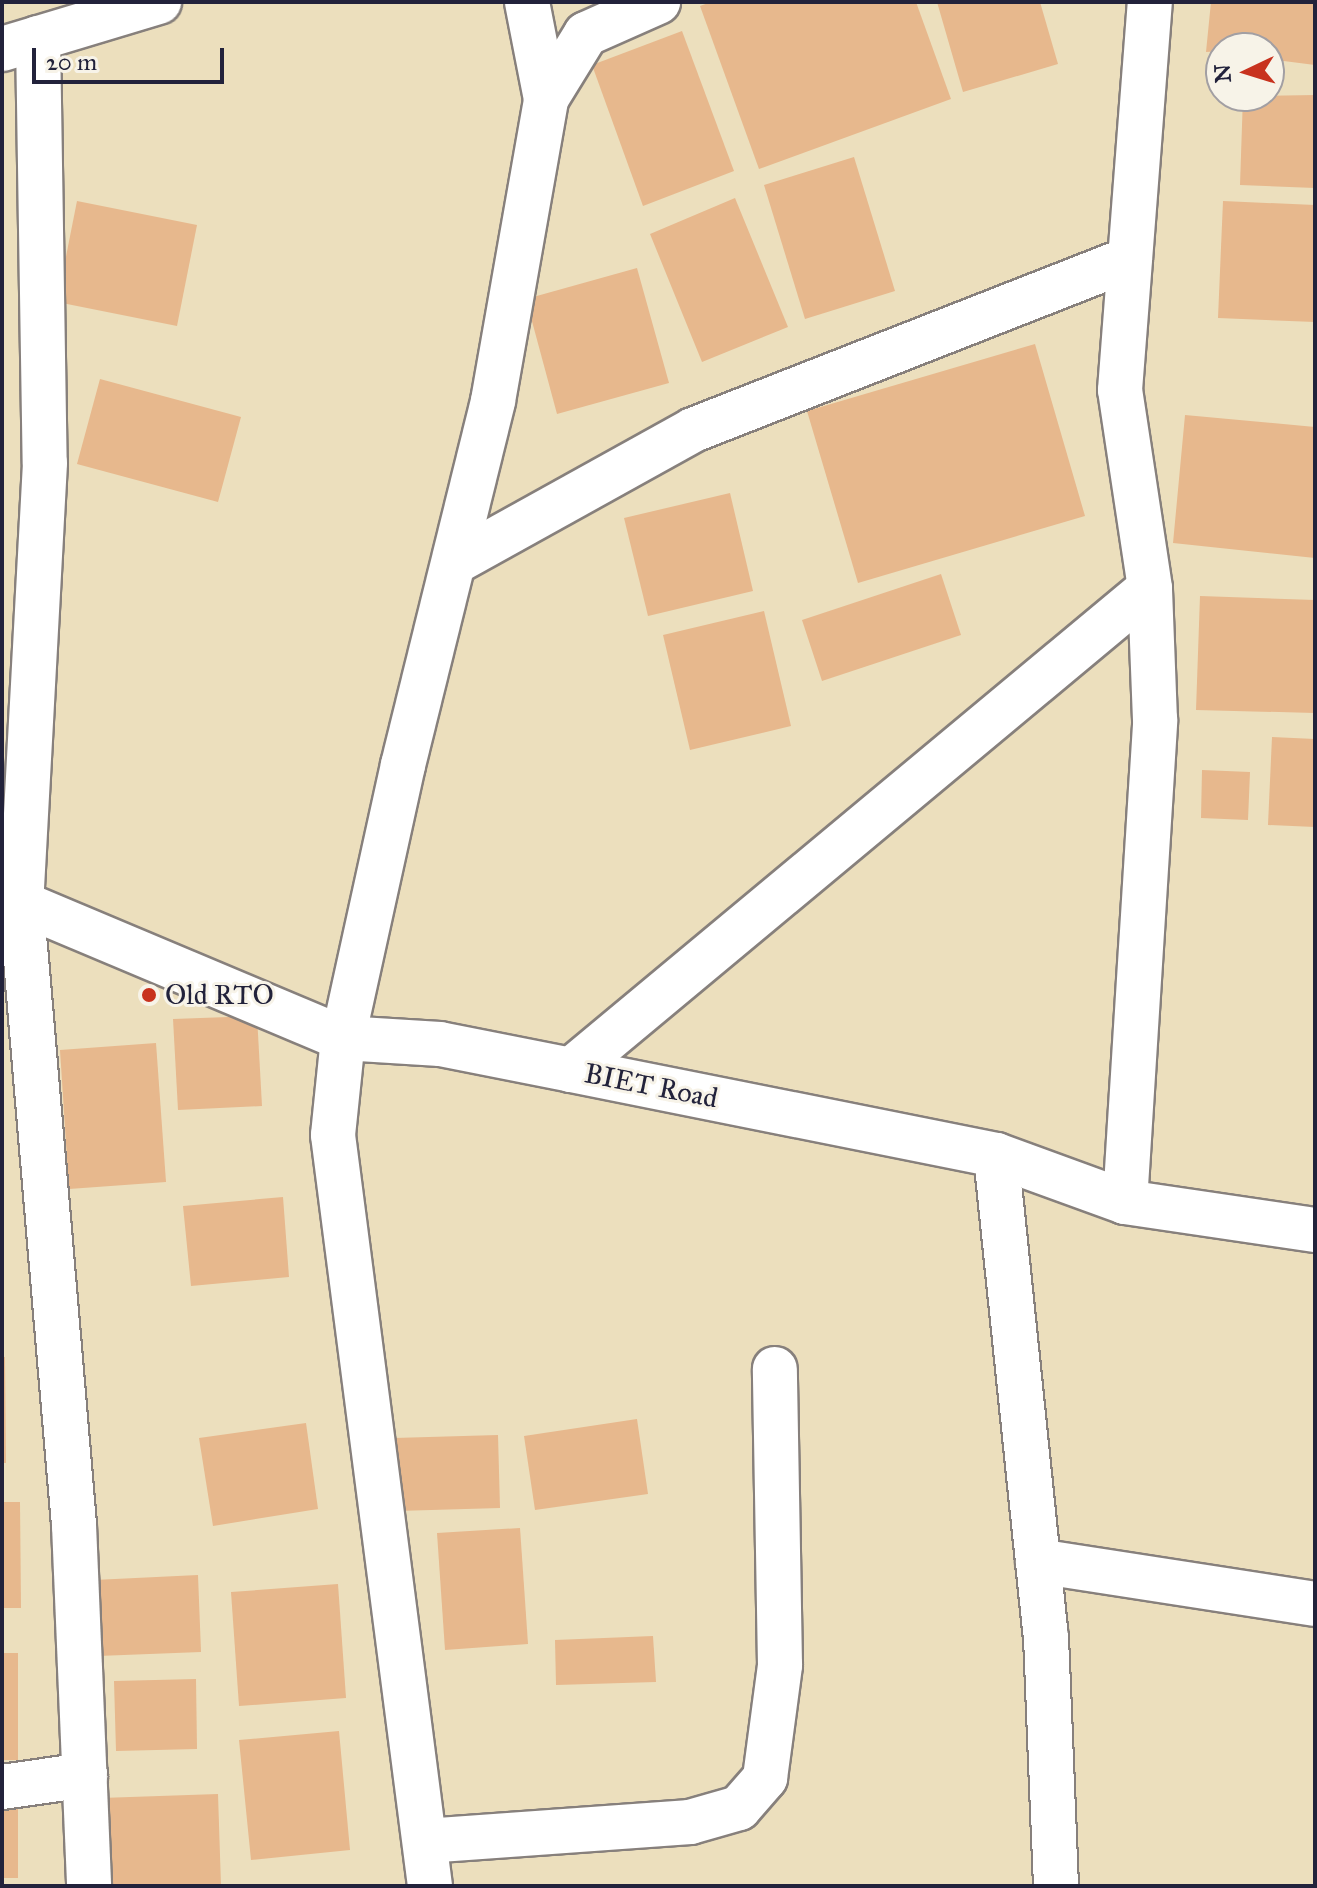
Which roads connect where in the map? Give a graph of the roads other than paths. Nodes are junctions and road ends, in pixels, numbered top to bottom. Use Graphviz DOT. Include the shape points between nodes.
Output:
graph roads {
  1 [pos="159,2"];
  2 [pos="527,2"];
  3 [pos="658,2"];
  4 [pos="1150,2"];
  5 [pos="20,43"];
  6 [pos="546,99"];
  7 [pos="1130,259"];
  8 [pos="455,562"];
  9 [pos="1150,588"];
  10 [pos="12,897"];
  11 [pos="343,1038"];
  12 [pos="571,1070"];
  13 [pos="996,1155"];
  14 [pos="1125,1202"];
  15 [pos="1315,1230"];
  16 [pos="775,1369"];
  17 [pos="1038,1561"];
  18 [pos="1315,1604"];
  19 [pos="85,1775"];
  20 [pos="2,1787"];
  21 [pos="425,1841"];
  22 [pos="89,1886"];
  23 [pos="430,1886"];
  24 [pos="1056,1886"];
  1 -- 5 [label="street"];
  2 -- 6 [label="street"];
  3 -- 6 [label="street" via="586,34"];
  4 -- 7 [label="street"];
  5 -- 10 [label="street" via="45,463"];
  6 -- 8 [label="street" via="493,401"];
  7 -- 8 [label="street" via="693,430"];
  7 -- 9 [label="street" via="1120,390"];
  8 -- 11 [label="street" via="403,765"];
  9 -- 12 [label="street"];
  9 -- 14 [label="street" via="1155,720"];
  10 -- 11 [label="street, BIET Road"];
  10 -- 19 [label="street" via="74,1525"];
  11 -- 12 [label="street, BIET Road" via="440,1044"];
  11 -- 21 [label="street" via="333,1135"];
  12 -- 13 [label="street, BIET Road"];
  13 -- 14 [label="street, BIET Road"];
  13 -- 17 [label="street"];
  14 -- 15 [label="street, BIET Road"];
  16 -- 21 [label="street" via="780,1665 765,1778 739,1808 690,1822"];
  17 -- 18 [label="street"];
  17 -- 24 [label="street"];
  19 -- 20 [label="street"];
  19 -- 22 [label="street"];
  21 -- 23 [label="street"];
}
